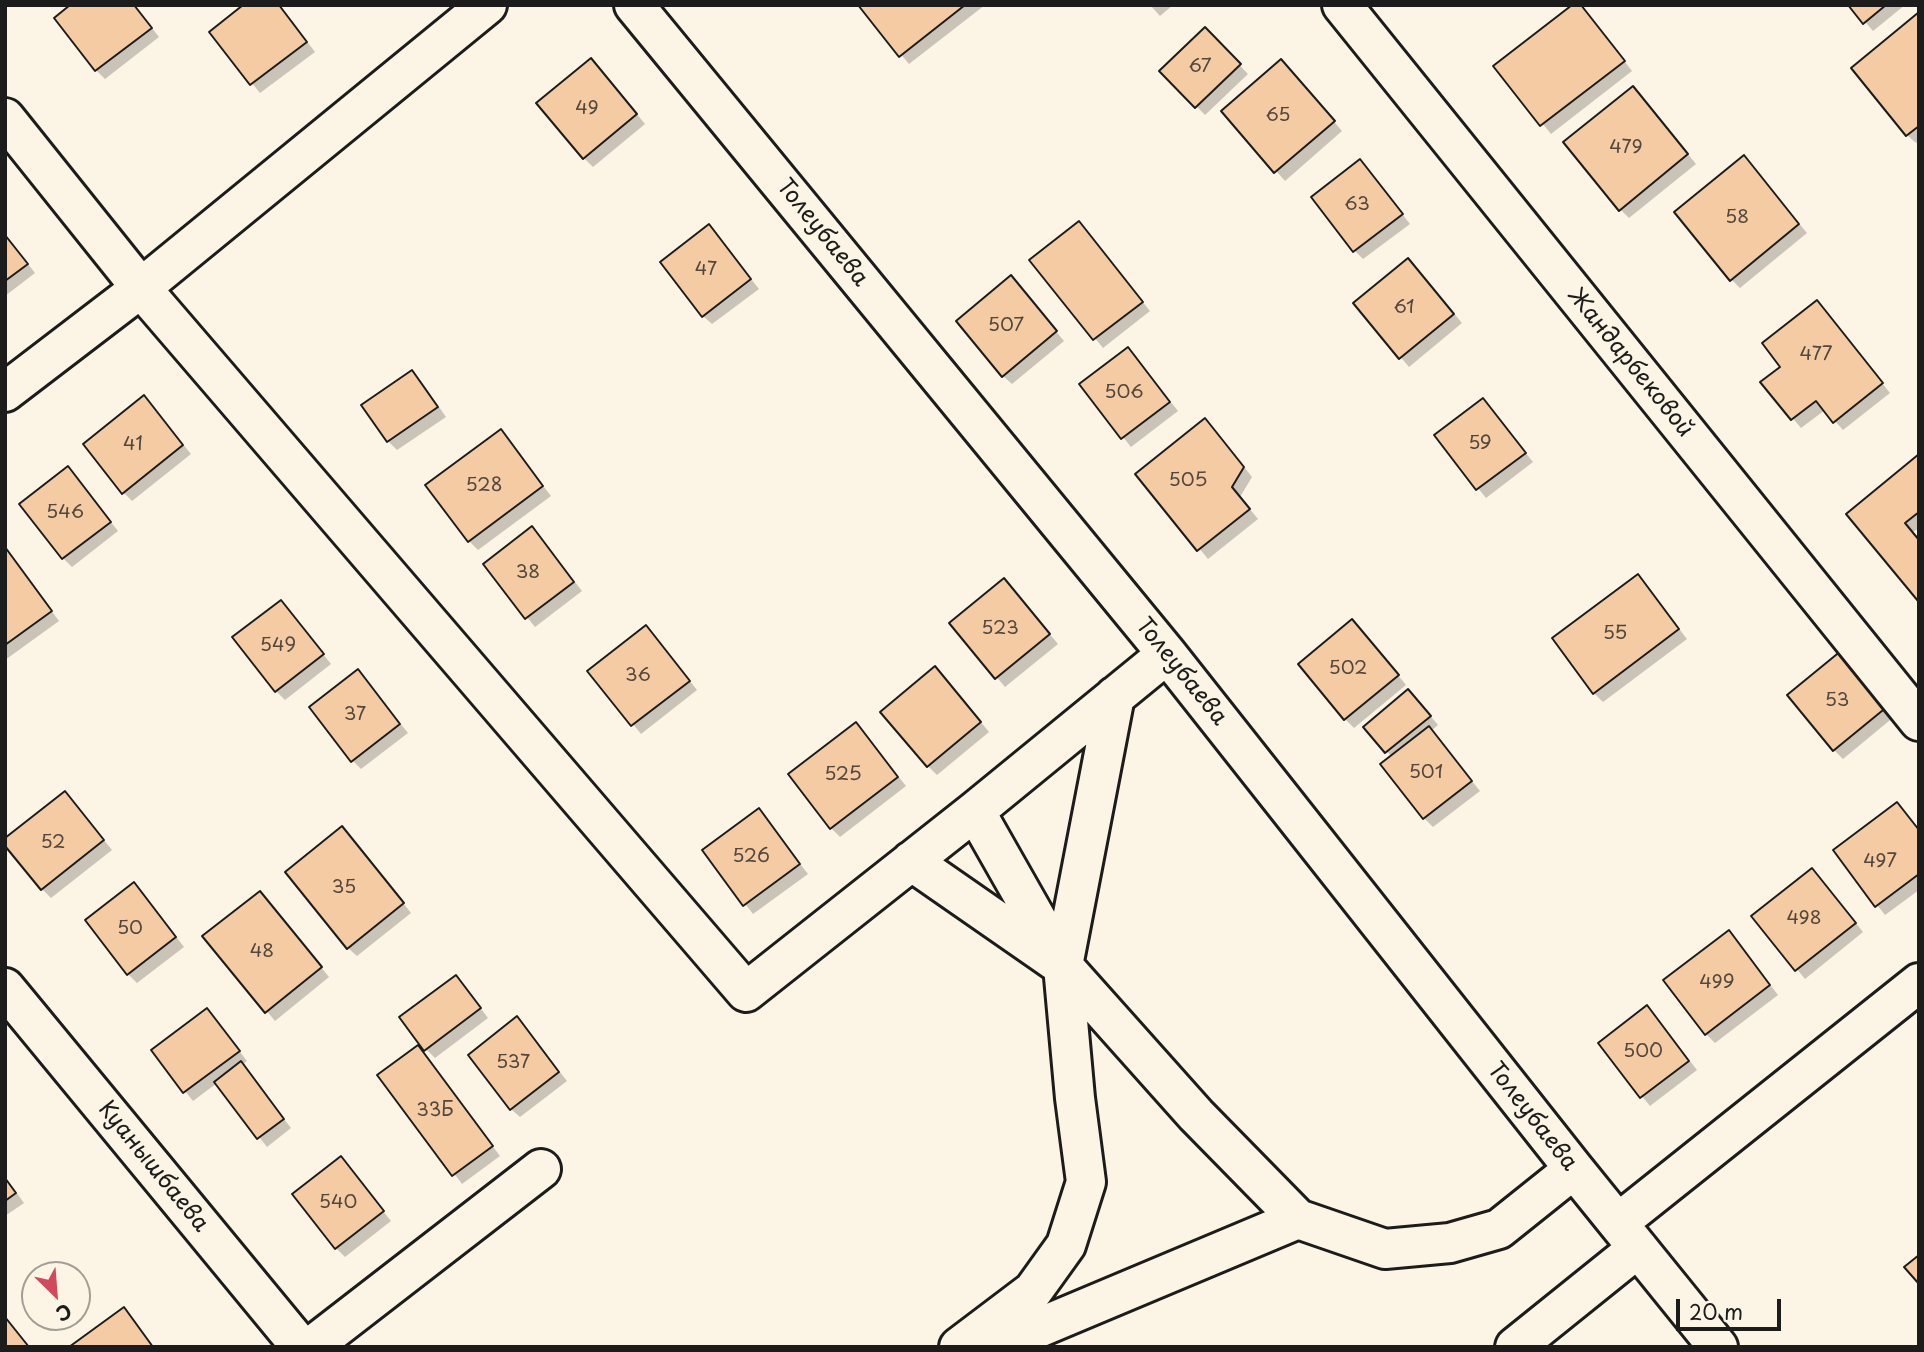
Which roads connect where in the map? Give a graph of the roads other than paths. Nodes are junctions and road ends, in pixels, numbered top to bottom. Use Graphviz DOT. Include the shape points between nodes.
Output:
graph roads {
  1 [pos="487,5"];
  2 [pos="634,5"];
  3 [pos="1342,5"];
  4 [pos="5,118"];
  5 [pos="141,288"];
  6 [pos="5,392"];
  7 [pos="1167,654"];
  8 [pos="1115,696"];
  9 [pos="1919,721"];
  10 [pos="975,811"];
  11 [pos="911,861"];
  12 [pos="1063,966"];
  13 [pos="1919,983"];
  14 [pos="5,988"];
  15 [pos="541,1169"];
  16 [pos="1574,1169"];
  17 [pos="1297,1219"];
  18 [pos="1628,1235"];
  19 [pos="301,1347"];
  20 [pos="311,1347"];
  21 [pos="959,1347"];
  22 [pos="993,1347"];
  23 [pos="1515,1347"];
  24 [pos="1718,1347"];
  1 -- 5 [label="street"];
  2 -- 7 [label="street, Толеубаева"];
  3 -- 9 [label="street, Жандарбековой"];
  4 -- 5 [label="street"];
  5 -- 6 [label="street"];
  5 -- 11 [label="street" via="746,992"];
  7 -- 8 [label="street"];
  7 -- 16 [label="street, Толеубаева"];
  8 -- 10 [label="street"];
  8 -- 12 [label="street"];
  10 -- 11 [label="street"];
  10 -- 12 [label="street"];
  11 -- 12 [label="street"];
  12 -- 17 [label="street" via="1196,1115"];
  12 -- 21 [label="street" via="1086,1182 1066,1245 1032,1291"];
  13 -- 18 [label="street"];
  14 -- 19 [label="street, Куанышбаева"];
  15 -- 20 [label="street"];
  16 -- 17 [label="street" via="1499,1229 1450,1243 1385,1249"];
  16 -- 18 [label="street, Толеубаева"];
  17 -- 22 [label="street"];
  18 -- 23 [label="street"];
  18 -- 24 [label="street, Толеубаева"];
}
